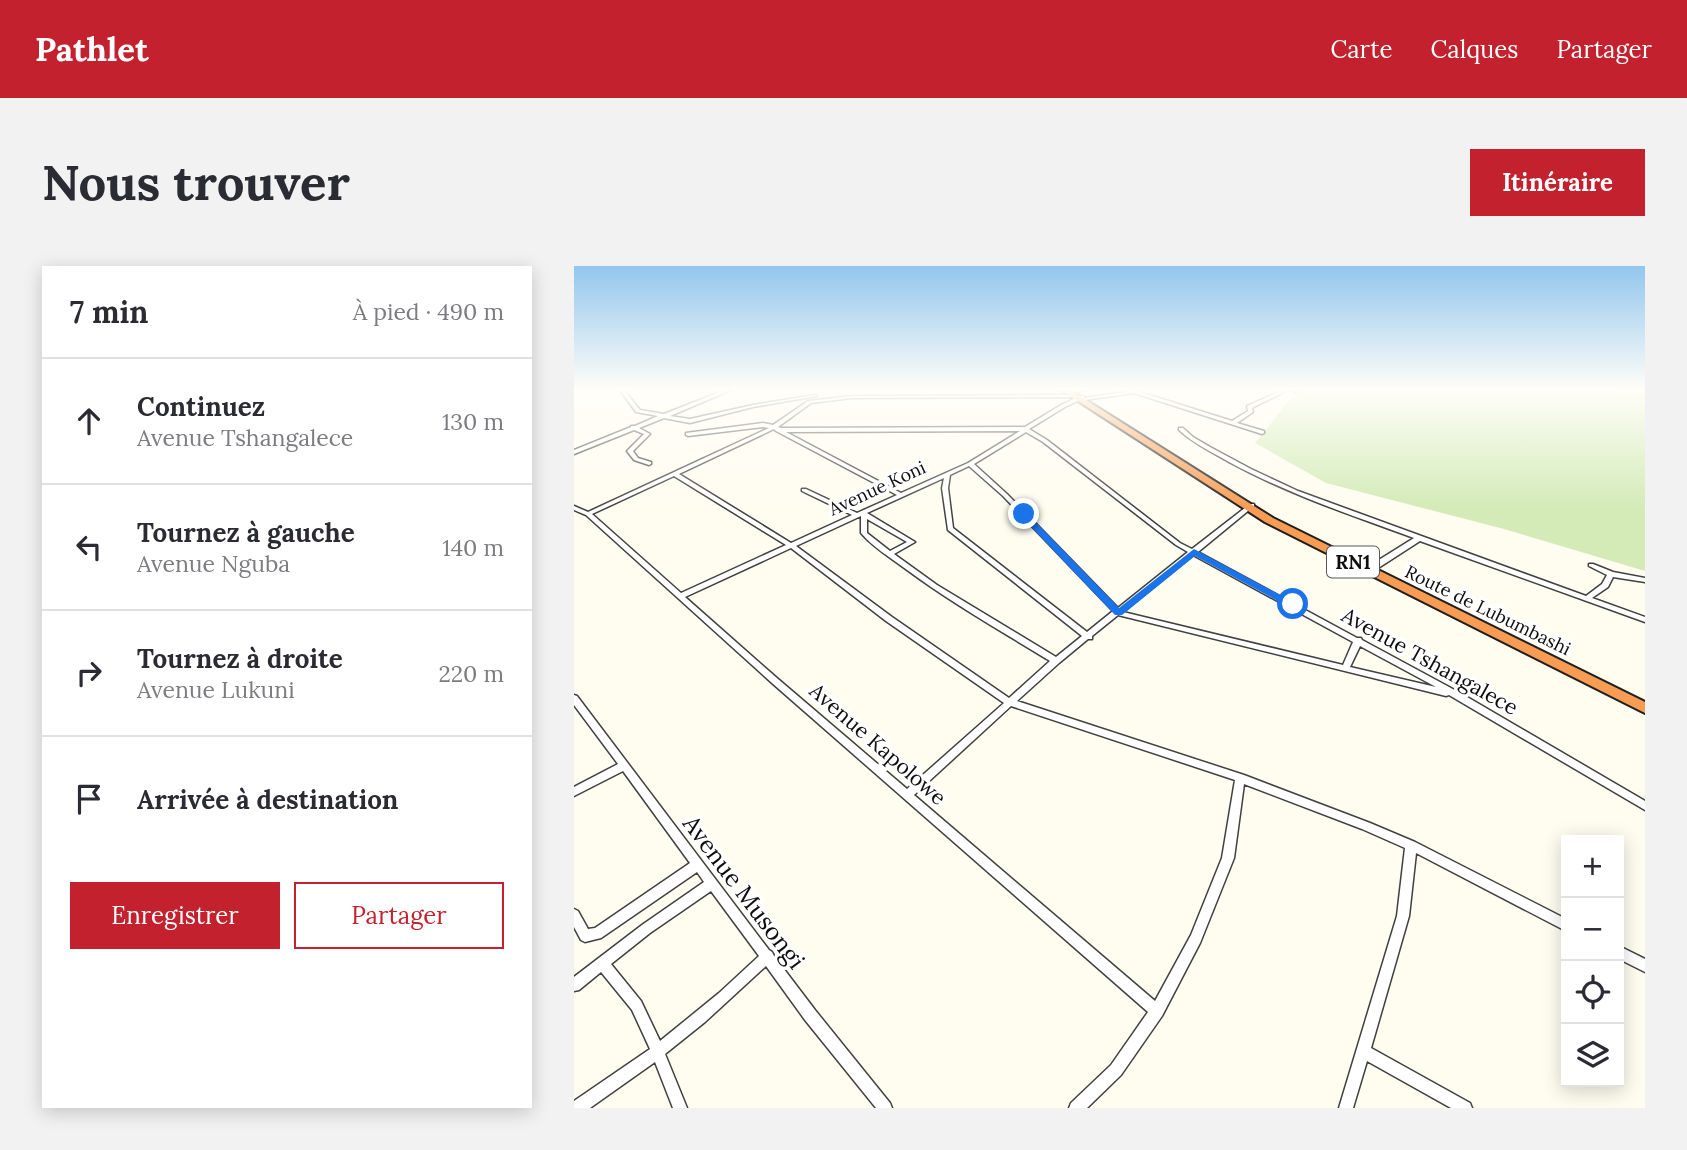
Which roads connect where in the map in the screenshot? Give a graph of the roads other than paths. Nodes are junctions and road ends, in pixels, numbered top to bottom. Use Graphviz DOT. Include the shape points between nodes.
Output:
graph roads {
  1 [pos="628,429"];
  2 [pos="638,429"];
  3 [pos="731,429"];
  4 [pos="776,429"];
  5 [pos="1025,429"];
  6 [pos="1130,429"];
  7 [pos="1181,429"];
  8 [pos="1253,429"];
  9 [pos="1262,432"];
  10 [pos="688,435"];
  11 [pos="574,452"];
  12 [pos="649,463"];
  13 [pos="971,464"];
  14 [pos="674,473"];
  15 [pos="945,474"];
  16 [pos="804,489"];
  17 [pos="899,494"];
  18 [pos="1250,506"];
  19 [pos="574,508"];
  20 [pos="588,514"];
  21 [pos="861,514"];
  22 [pos="1419,538"];
  23 [pos="792,546"];
  24 [pos="1194,552"];
  25 [pos="890,554"];
  26 [pos="1591,565"];
  27 [pos="1371,569"];
  28 [pos="1611,574"];
  29 [pos="1645,580"];
  30 [pos="680,596"];
  31 [pos="1586,599"];
  32 [pos="1119,613"];
  33 [pos="1645,621"];
  34 [pos="1089,637"];
  35 [pos="1358,640"];
  36 [pos="1056,662"];
  37 [pos="1346,667"];
  38 [pos="1459,696"];
  39 [pos="574,698"];
  40 [pos="1645,701"];
  41 [pos="1009,702"];
  42 [pos="1645,708"];
  43 [pos="622,766"];
  44 [pos="1240,778"];
  45 [pos="574,792"];
  46 [pos="908,794"];
  47 [pos="1645,806"];
  48 [pos="1411,845"];
  49 [pos="697,865"];
  50 [pos="712,883"];
  51 [pos="574,915"];
  52 [pos="1561,922"];
  53 [pos="1624,955"];
  54 [pos="768,956"];
  55 [pos="603,964"];
  56 [pos="1645,966"];
  57 [pos="574,985"];
  58 [pos="1157,1011"];
  59 [pos="658,1049"];
  60 [pos="1364,1052"];
  61 [pos="577,1108"];
  62 [pos="680,1108"];
  63 [pos="885,1108"];
  64 [pos="1076,1108"];
  65 [pos="1346,1108"];
  66 [pos="1465,1108"];
  1 -- 11 [label="street"];
  2 -- 12 [label="street" via="647,434 630,451 636,459"];
  3 -- 10 [label="street"];
  4 -- 14 [label="street"];
  4 -- 17 [label="street"];
  5 -- 13 [label="street, Avenue Koni"];
  5 -- 24 [label="street, Avenue Tshangalece"];
  6 -- 18 [label="highway, Route de Lubumbashi / RN1"];
  7 -- 22 [label="street" via="1243,468"];
  8 -- 9 [label="street"];
  13 -- 15 [label="street, Avenue Koni"];
  13 -- 32 [label="street"];
  14 -- 20 [label="street"];
  14 -- 23 [label="street"];
  15 -- 17 [label="street, Avenue Koni"];
  15 -- 34 [label="street" via="950,529"];
  16 -- 21 [label="street"];
  17 -- 21 [label="street, Avenue Koni"];
  18 -- 24 [label="street"];
  18 -- 27 [label="highway, Route de Lubumbashi / RN1"];
  19 -- 20 [label="street, Avenue Kapolowe"];
  20 -- 30 [label="street, Avenue Kapolowe"];
  21 -- 23 [label="street, Avenue Koni"];
  21 -- 25 [label="street" via="864,533"];
  21 -- 25 [label="street" via="912,542"];
  22 -- 27 [label="street"];
  22 -- 31 [label="street"];
  23 -- 30 [label="street, Avenue Koni"];
  23 -- 41 [label="street"];
  24 -- 32 [label="street"];
  24 -- 35 [label="street, Avenue Tshangalece"];
  25 -- 36 [label="street" via="934,587"];
  26 -- 28 [label="street"];
  27 -- 40 [label="highway, Route de Lubumbashi / RN1"];
  27 -- 42 [label="highway, Route de Lubumbashi / RN1"];
  28 -- 29 [label="street"];
  28 -- 31 [label="street" via="1605,585"];
  30 -- 46 [label="street, Avenue Kapolowe"];
  31 -- 33 [label="street"];
  32 -- 34 [label="street"];
  32 -- 37 [label="street"];
  34 -- 36 [label="street"];
  35 -- 37 [label="street"];
  35 -- 38 [label="street, Avenue Tshangalece"];
  36 -- 41 [label="street"];
  37 -- 38 [label="street"];
  38 -- 47 [label="street, Avenue Tshangalece"];
  39 -- 43 [label="street, Avenue Musongi"];
  41 -- 44 [label="street"];
  41 -- 46 [label="street"];
  43 -- 45 [label="street"];
  43 -- 49 [label="street, Avenue Musongi"];
  44 -- 48 [label="street"];
  44 -- 58 [label="street" via="1228,858 1196,939"];
  46 -- 58 [label="street, Avenue Kapolowe"];
  48 -- 52 [label="street"];
  48 -- 60 [label="street" via="1403,916"];
  49 -- 50 [label="street, Avenue Musongi"];
  49 -- 51 [label="street" via="597,934 584,936"];
  50 -- 54 [label="street, Avenue Musongi"];
  50 -- 55 [label="street"];
  53 -- 56 [label="street"];
  54 -- 59 [label="street" via="734,990"];
  54 -- 63 [label="street, Avenue Musongi"];
  55 -- 57 [label="street"];
  55 -- 59 [label="street" via="639,1009"];
  58 -- 64 [label="street" via="1116,1070"];
  59 -- 61 [label="street"];
  59 -- 62 [label="street"];
  60 -- 65 [label="street"];
  60 -- 66 [label="street"];
}
